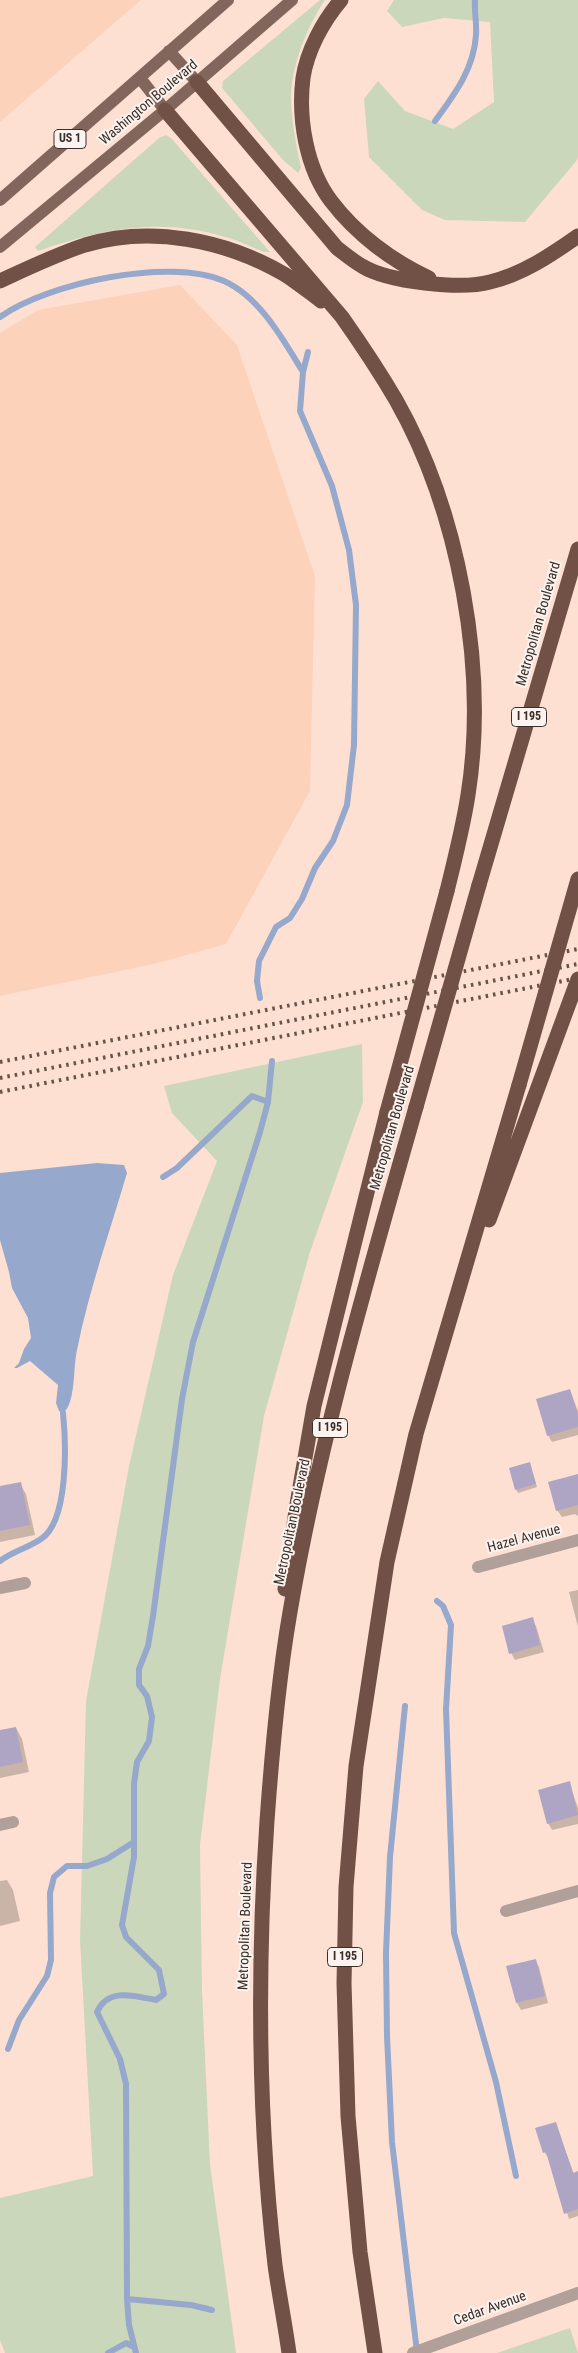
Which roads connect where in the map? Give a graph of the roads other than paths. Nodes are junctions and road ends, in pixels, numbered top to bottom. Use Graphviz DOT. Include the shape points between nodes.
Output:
graph roads {
  1 [pos="228,0"];
  2 [pos="292,0"];
  3 [pos="341,0"];
  4 [pos="169,51"];
  5 [pos="140,78"];
  6 [pos="197,82"];
  7 [pos="165,110"];
  8 [pos="0,200"];
  9 [pos="578,236"];
  10 [pos="0,247"];
  11 [pos="0,281"];
  12 [pos="444,285"];
  13 [pos="342,317"];
  14 [pos="578,549"];
  15 [pos="578,879"];
  16 [pos="578,979"];
  17 [pos="446,1334"];
  18 [pos="578,1540"];
  19 [pos="478,1567"];
  20 [pos="25,1583"];
  21 [pos="0,1588"];
  22 [pos="271,1755"];
  23 [pos="13,1822"];
  24 [pos="0,1825"];
  25 [pos="578,1891"];
  26 [pos="506,1911"];
  27 [pos="578,2293"];
  28 [pos="289,2353"];
  29 [pos="375,2353"];
  30 [pos="413,2353"];
  1 -- 4 [label="main road, Washington Boulevard / US 1"];
  2 -- 6 [label="main road, Washington Boulevard"];
  3 -- 12 [label="highway" via="312,46 303,77 302,111 316,177 330,200 375,245 418,273"];
  4 -- 5 [label="main road, Washington Boulevard / US 1"];
  4 -- 6 [label="main road"];
  5 -- 7 [label="main road"];
  5 -- 8 [label="main road, Washington Boulevard / US 1"];
  6 -- 7 [label="main road, Washington Boulevard"];
  6 -- 12 [label="highway" via="337,248 362,267 386,276"];
  7 -- 10 [label="main road, Washington Boulevard"];
  7 -- 13 [label="highway"];
  9 -- 12 [label="highway" via="547,258 498,280"];
  11 -- 13 [label="highway" via="86,245 125,238 165,237 207,242 244,255 284,274"];
  13 -- 22 [label="highway, bridge" via="396,400 419,446 444,515 460,577 470,637 474,697 472,751 469,794 448,891 314,1406 282,1613"];
  14 -- 22 [label="highway, Metropolitan Boulevard / I 195, bridge" via="374,1255 310,1513 290,1614"];
  15 -- 17 [label="highway, I 195, bridge"];
  16 -- 17 [label="highway"];
  17 -- 29 [label="highway, I 195" via="416,1434 387,1562 356,1766 346,1887 344,1983 348,2116 360,2252"];
  18 -- 19 [label="street, Hazel Avenue"];
  20 -- 21 [label="street"];
  22 -- 28 [label="highway, Metropolitan Boulevard / I 195" via="262,1883 260,1996 264,2120 275,2265"];
  23 -- 24 [label="street"];
  25 -- 26 [label="street"];
  27 -- 30 [label="street, Cedar Avenue"];
}
